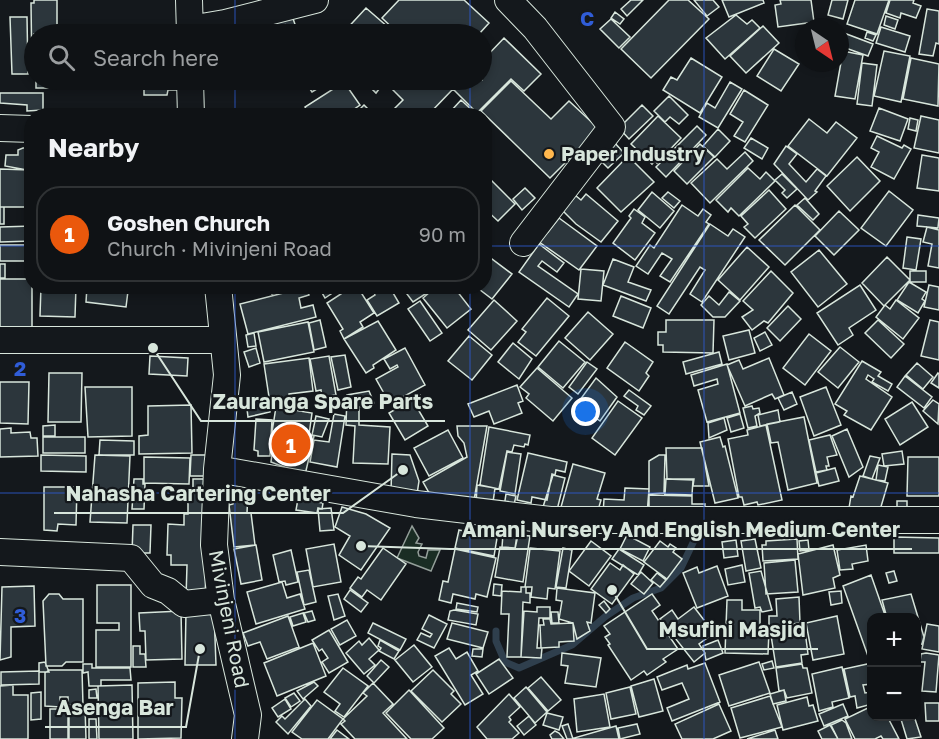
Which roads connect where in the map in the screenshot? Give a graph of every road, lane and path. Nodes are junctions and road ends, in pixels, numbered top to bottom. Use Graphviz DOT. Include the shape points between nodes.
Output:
graph roads {
  1 [pos="189,0"];
  2 [pos="315,0"];
  3 [pos="508,0"];
  4 [pos="190,24"];
  5 [pos="221,24"];
  6 [pos="190,90"];
  7 [pos="191,108"];
  8 [pos="0,128"];
  9 [pos="24,129"];
  10 [pos="523,243"];
  11 [pos="219,294"];
  12 [pos="0,340"];
  13 [pos="224,340"];
  14 [pos="216,469"];
  15 [pos="939,520"];
  16 [pos="0,552"];
  17 [pos="221,600"];
  18 [pos="245,739"];
  1 -- 4 [label="street"];
  2 -- 5 [label="street"];
  3 -- 10 [label="street" via="535,28 612,127"];
  6 -- 7 [label="street"];
  8 -- 9 [label="street"];
  11 -- 13 [label="street, Mivinjeni Road"];
  12 -- 13 [label="street"];
  13 -- 14 [label="street, Mivinjeni Road" via="227,375"];
  14 -- 15 [label="street" via="416,504 550,520"];
  14 -- 17 [label="street, Mivinjeni Road" via="214,545"];
  16 -- 17 [label="street" via="131,558 153,585 184,604"];
  17 -- 18 [label="street, Mivinjeni Road" via="248,715"];
}
